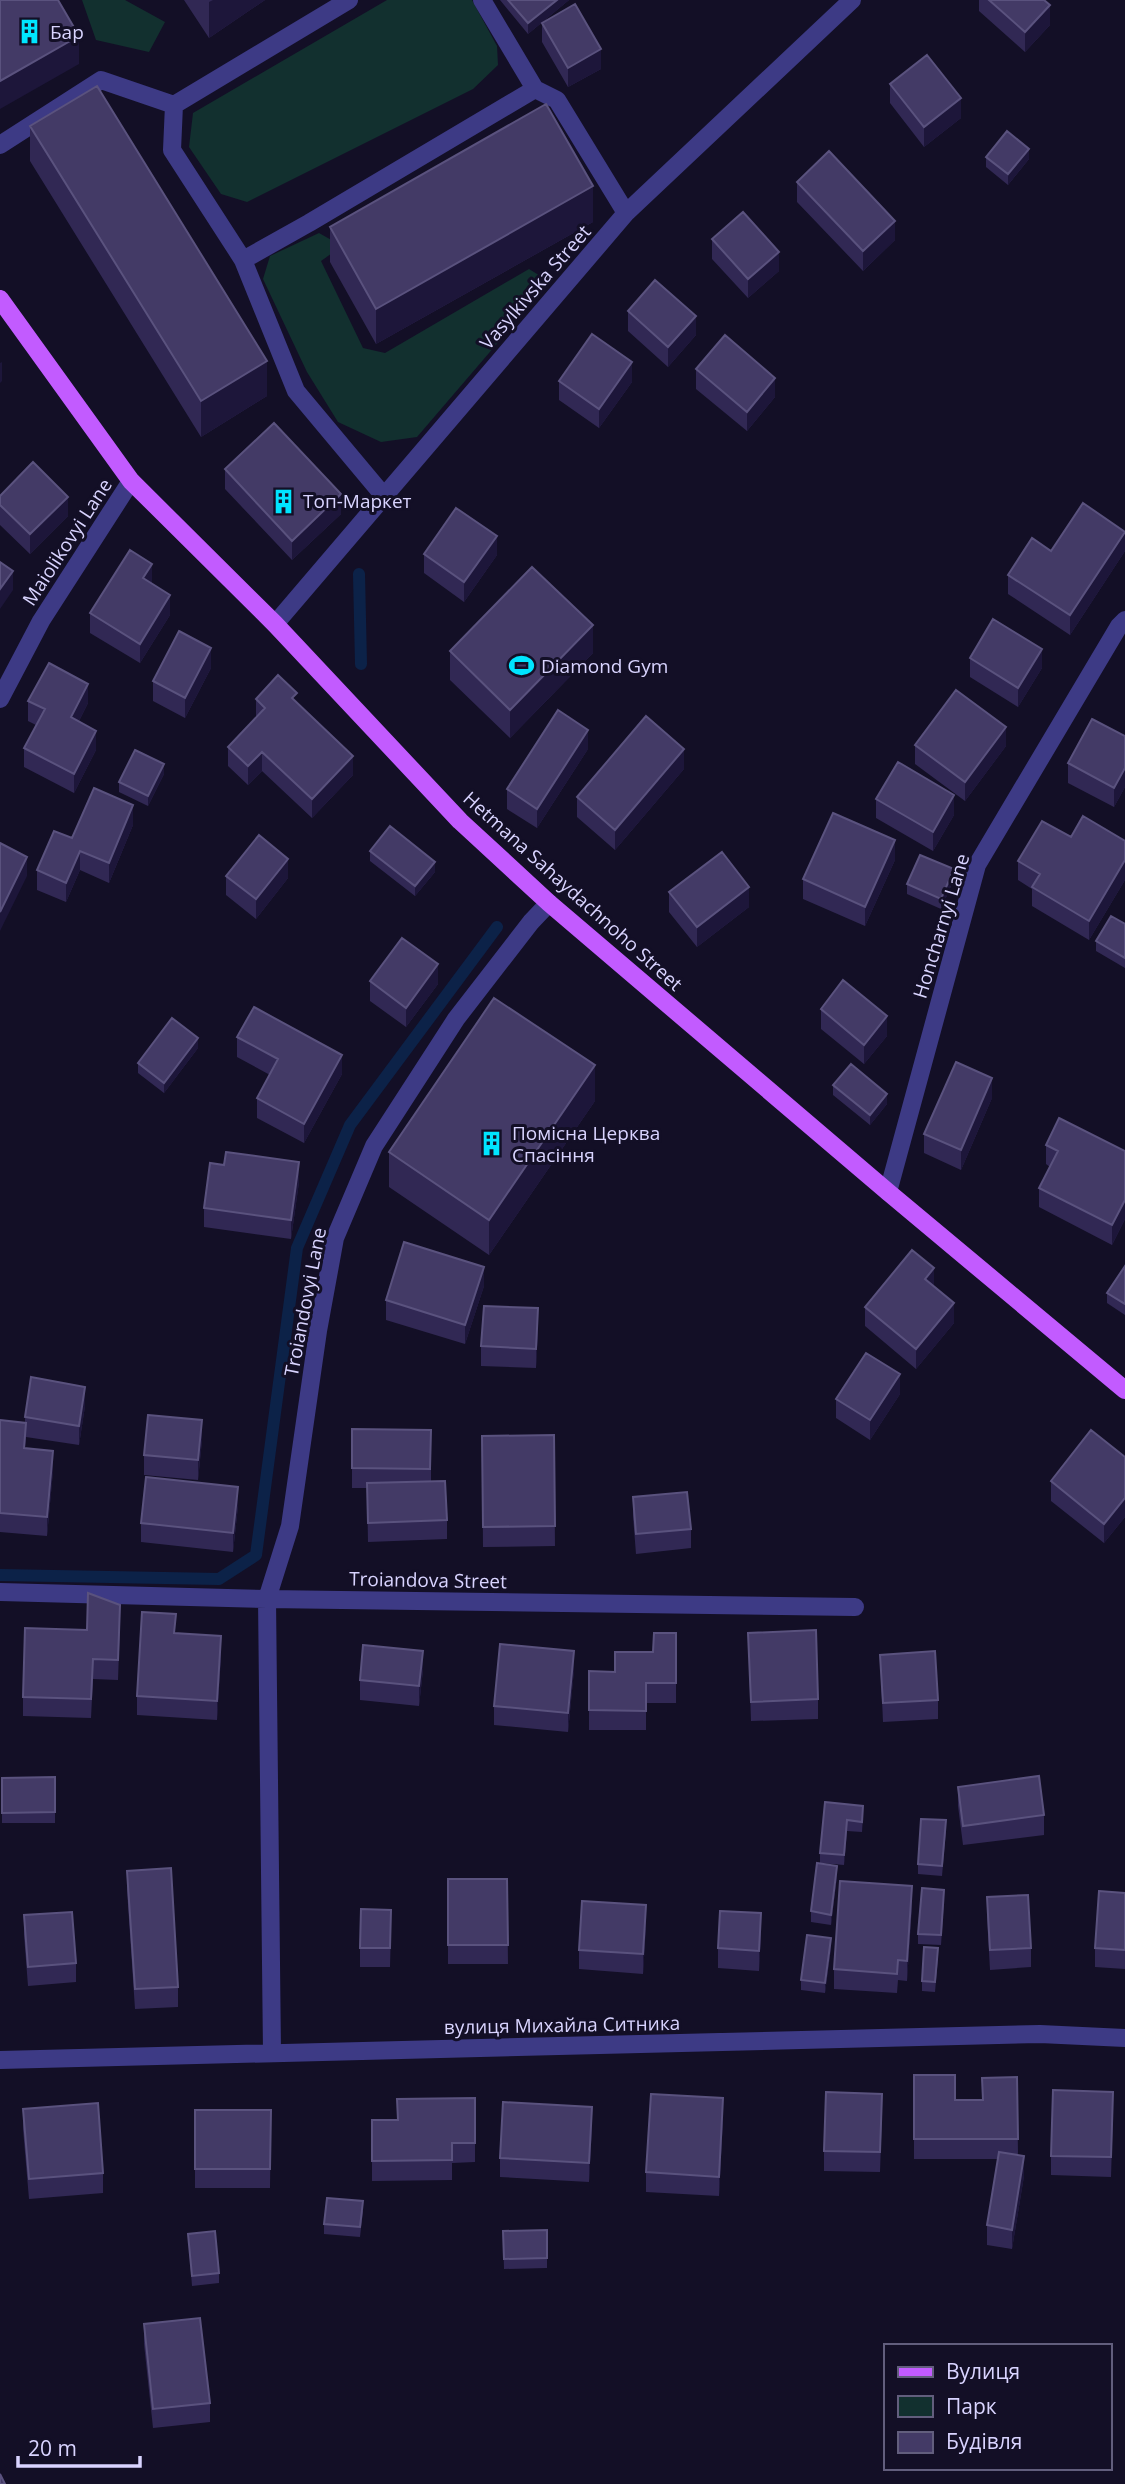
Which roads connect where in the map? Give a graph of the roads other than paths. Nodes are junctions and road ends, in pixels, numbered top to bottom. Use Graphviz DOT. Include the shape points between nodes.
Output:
graph roads {
  1 [pos="349,0"];
  2 [pos="482,0"];
  3 [pos="852,0"];
  4 [pos="535,89"];
  5 [pos="174,105"];
  6 [pos="0,145"];
  7 [pos="626,213"];
  8 [pos="243,260"];
  9 [pos="0,299"];
  10 [pos="131,481"];
  11 [pos="383,495"];
  12 [pos="1125,620"];
  13 [pos="275,624"];
  14 [pos="0,699"];
  15 [pos="549,903"];
  16 [pos="888,1192"];
  17 [pos="1125,1390"];
  18 [pos="0,1591"];
  19 [pos="267,1599"];
  20 [pos="855,1607"];
  21 [pos="1125,2038"];
  22 [pos="272,2053"];
  23 [pos="0,2060"];
  1 -- 5 [label="street"];
  2 -- 4 [label="street"];
  3 -- 7 [label="street, Vasylkivska Street"];
  4 -- 7 [label="street" via="557,100"];
  4 -- 8 [label="street"];
  5 -- 6 [label="street" via="101,80"];
  5 -- 8 [label="street" via="172,150"];
  7 -- 11 [label="street, Vasylkivska Street"];
  8 -- 11 [label="street" via="296,391"];
  9 -- 10 [label="main road, Hetmana Sahaydachnoho Street"];
  10 -- 13 [label="main road, Hetmana Sahaydachnoho Street"];
  10 -- 14 [label="street, Maiolikovyi Lane" via="41,621"];
  11 -- 13 [label="street, Vasylkivska Street"];
  12 -- 16 [label="street, Honcharnyi Lane" via="977,865"];
  13 -- 15 [label="main road, Hetmana Sahaydachnoho Street" via="460,821"];
  15 -- 16 [label="main road, Hetmana Sahaydachnoho Street"];
  15 -- 19 [label="street, Troiandovyi Lane" via="456,1019 374,1146 335,1238 290,1526"];
  16 -- 17 [label="main road, Hetmana Sahaydachnoho Street"];
  18 -- 19 [label="street, Troiandova Street"];
  19 -- 20 [label="street, Troiandova Street"];
  19 -- 22 [label="street, Troiandovyi Lane"];
  21 -- 22 [label="street, вулиця Михайла Ситника" via="1040,2034"];
  22 -- 23 [label="street, вулиця Михайла Ситника"];
}
